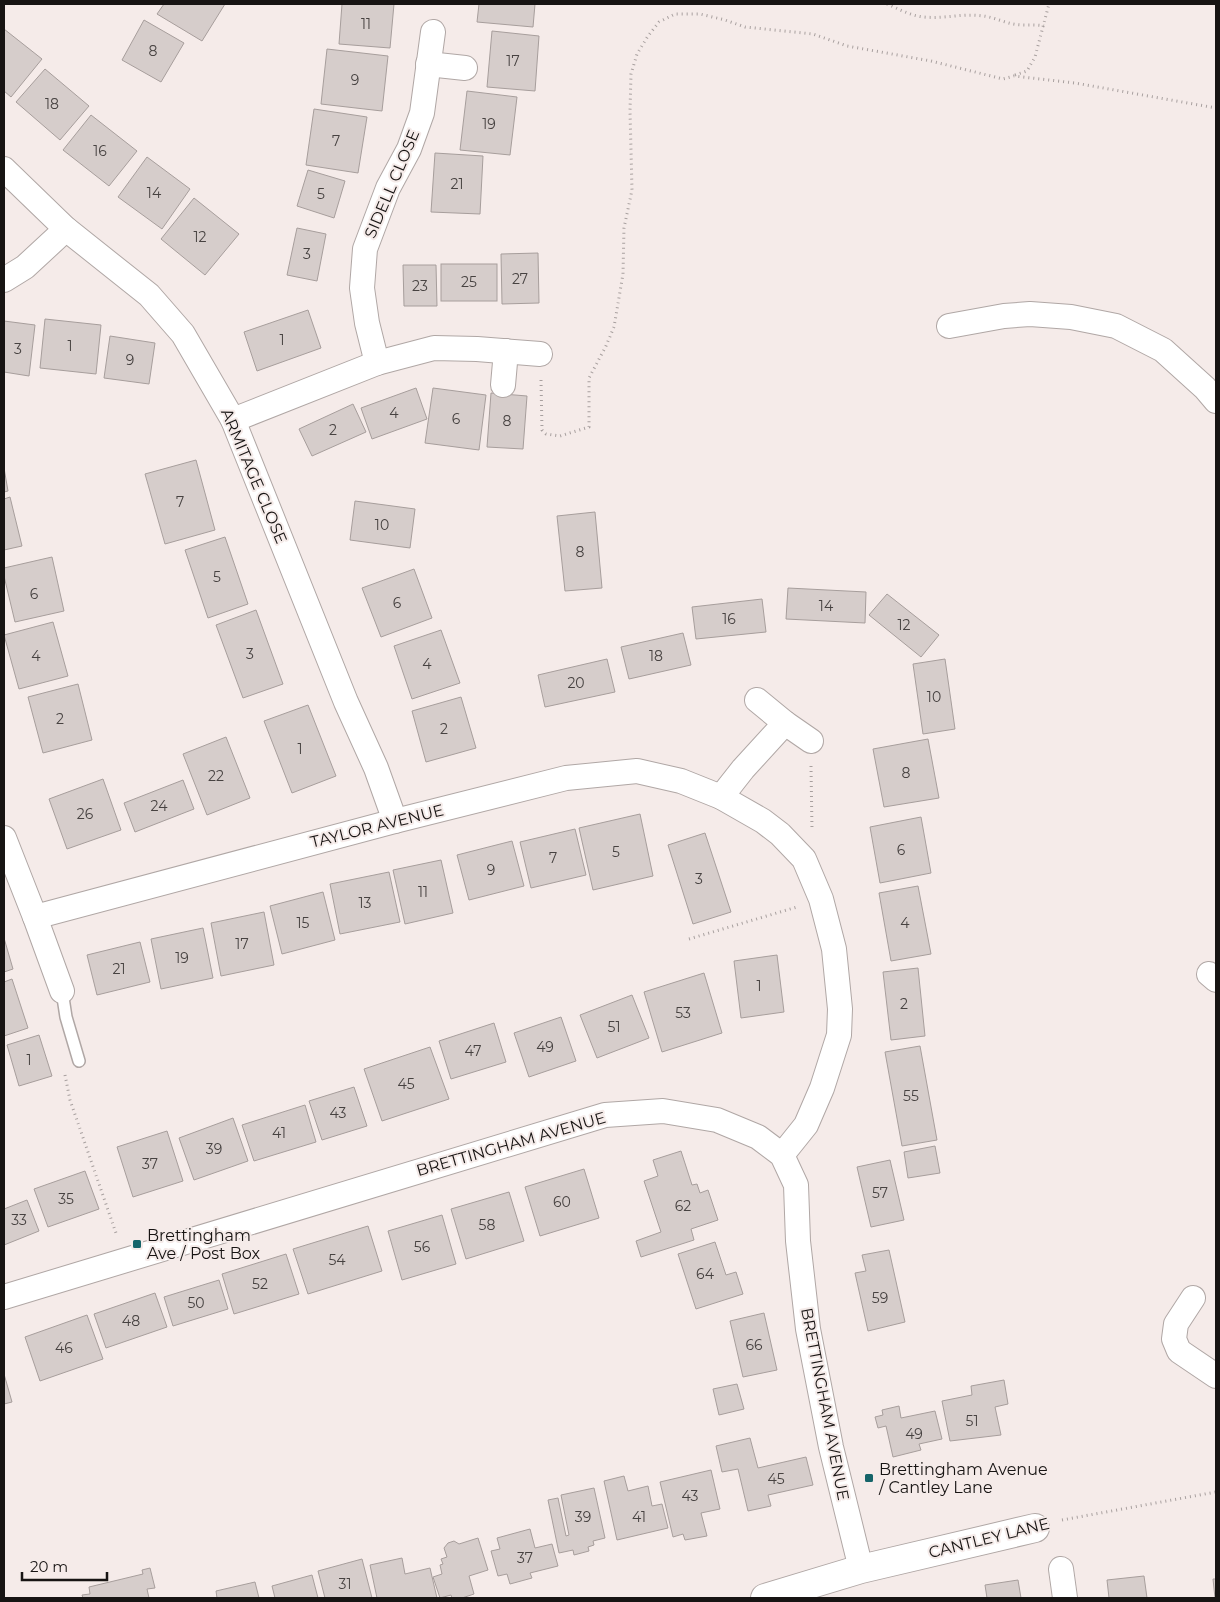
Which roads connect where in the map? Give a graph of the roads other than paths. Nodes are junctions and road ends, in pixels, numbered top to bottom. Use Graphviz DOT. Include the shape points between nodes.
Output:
graph roads {
  1 [pos="433,32"];
  2 [pos="428,64"];
  3 [pos="465,68"];
  4 [pos="4,169"];
  5 [pos="66,229"];
  6 [pos="4,280"];
  7 [pos="949,326"];
  8 [pos="506,351"];
  9 [pos="540,354"];
  10 [pos="377,363"];
  11 [pos="503,385"];
  12 [pos="1216,401"];
  13 [pos="233,420"];
  14 [pos="757,700"];
  15 [pos="785,723"];
  16 [pos="811,741"];
  17 [pos="721,797"];
  18 [pos="395,821"];
  19 [pos="4,838"];
  20 [pos="35,917"];
  21 [pos="62,991"];
  22 [pos="79,1062"];
  23 [pos="782,1156"];
  24 [pos="4,1298"];
  25 [pos="1193,1298"];
  26 [pos="1216,1376"];
  27 [pos="1035,1528"];
  28 [pos="861,1569"];
  29 [pos="1061,1569"];
  30 [pos="765,1598"];
  31 [pos="1065,1598"];
  1 -- 2 [label="street, SIDELL CLOSE"];
  2 -- 3 [label="street"];
  2 -- 10 [label="street, SIDELL CLOSE" via="422,113 409,149 388,188 365,250 362,288"];
  4 -- 5 [label="street, ARMITAGE CLOSE"];
  5 -- 6 [label="street" via="25,267"];
  5 -- 13 [label="street, ARMITAGE CLOSE" via="149,295 184,334"];
  7 -- 12 [label="street" via="1030,314 1071,317 1116,326 1163,350"];
  8 -- 9 [label="street"];
  8 -- 10 [label="street" via="434,348"];
  8 -- 11 [label="street"];
  10 -- 13 [label="street"];
  13 -- 18 [label="street, ARMITAGE CLOSE"];
  14 -- 15 [label="street"];
  15 -- 16 [label="street"];
  15 -- 17 [label="street"];
  17 -- 18 [label="street, TAYLOR AVENUE" via="681,781 637,771 566,778"];
  17 -- 23 [label="street, TAYLOR AVENUE" via="763,821 804,860 821,899 834,948 839,1035 806,1125"];
  18 -- 20 [label="street, TAYLOR AVENUE"];
  19 -- 20 [label="street"];
  20 -- 21 [label="street"];
  21 -- 22 [label="lane"];
  23 -- 24 [label="street, BRETTINGHAM AVENUE" via="758,1137 717,1120 663,1111 605,1115"];
  23 -- 28 [label="street, BRETTINGHAM AVENUE" via="796,1185 798,1241 808,1330 831,1447"];
  25 -- 26 [label="street" via="1176,1324 1174,1339 1179,1351"];
  27 -- 28 [label="street, CANTLEY LANE"];
  28 -- 30 [label="street, CANTLEY LANE"];
  29 -- 31 [label="street"];
}
